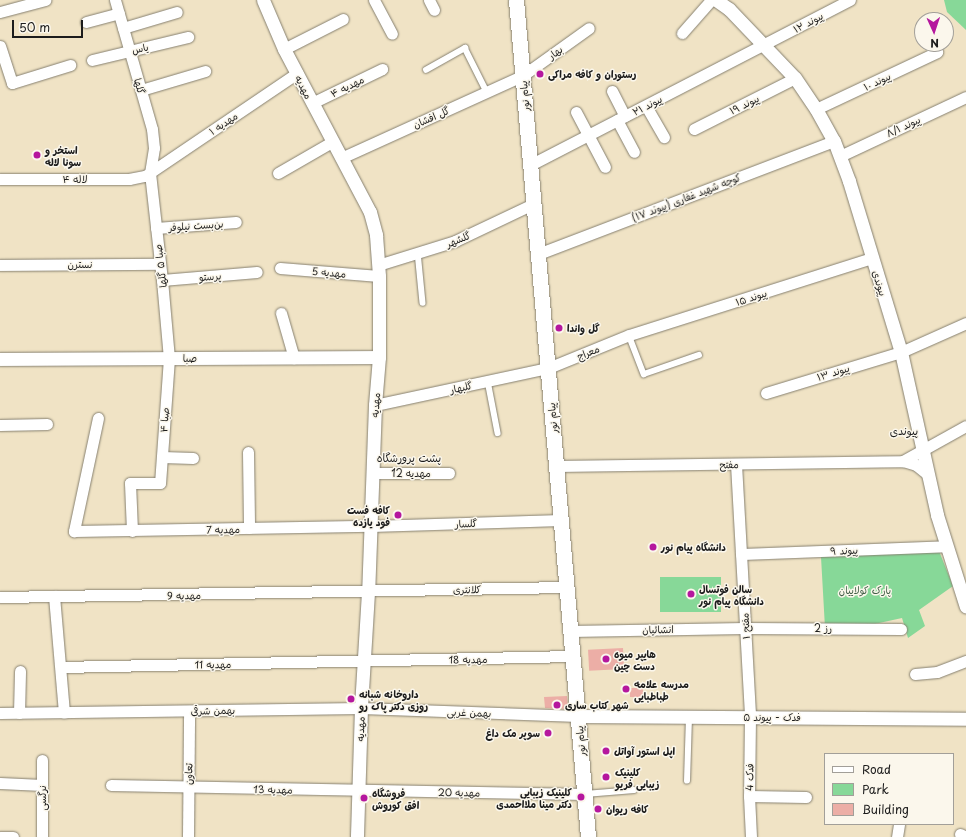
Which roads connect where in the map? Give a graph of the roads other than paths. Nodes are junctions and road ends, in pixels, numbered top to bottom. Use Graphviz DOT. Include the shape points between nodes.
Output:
graph roads {
  1 [pos="45,0"];
  2 [pos="115,0"];
  3 [pos="263,0"];
  4 [pos="374,0"];
  5 [pos="516,0"];
  6 [pos="712,0"];
  7 [pos="716,0"];
  8 [pos="850,0"];
  9 [pos="725,4"];
  10 [pos="0,12"];
  11 [pos="177,12"];
  12 [pos="119,13"];
  13 [pos="343,19"];
  14 [pos="86,22"];
  15 [pos="123,28"];
  16 [pos="589,28"];
  17 [pos="682,33"];
  18 [pos="392,34"];
  19 [pos="188,37"];
  20 [pos="765,45"];
  21 [pos="0,46"];
  22 [pos="284,49"];
  23 [pos="129,51"];
  24 [pos="937,52"];
  25 [pos="92,60"];
  26 [pos="70,65"];
  27 [pos="382,69"];
  28 [pos="426,70"];
  29 [pos="205,71"];
  30 [pos="297,73"];
  31 [pos="522,76"];
  32 [pos="795,78"];
  33 [pos="141,90"];
  34 [pos="612,90"];
  35 [pos="487,92"];
  36 [pos="966,97"];
  37 [pos="312,103"];
  38 [pos="646,106"];
  39 [pos="816,109"];
  40 [pos="576,112"];
  41 [pos="621,118"];
  42 [pos="694,129"];
  43 [pos="588,136"];
  44 [pos="664,137"];
  45 [pos="834,141"];
  46 [pos="332,142"];
  47 [pos="634,152"];
  48 [pos="840,156"];
  49 [pos="341,158"];
  50 [pos="530,165"];
  51 [pos="605,167"];
  52 [pos="150,173"];
  53 [pos="278,173"];
  54 [pos="0,179"];
  55 [pos="533,204"];
  56 [pos="236,222"];
  57 [pos="156,228"];
  58 [pos="418,252"];
  59 [pos="538,254"];
  60 [pos="872,258"];
  61 [pos="160,264"];
  62 [pos="0,265"];
  63 [pos="280,268"];
  64 [pos="378,270"];
  65 [pos="257,272"];
  66 [pos="162,280"];
  67 [pos="422,303"];
  68 [pos="281,313"];
  69 [pos="966,323"];
  70 [pos="629,335"];
  71 [pos="900,352"];
  72 [pos="699,355"];
  73 [pos="379,357"];
  74 [pos="168,358"];
  75 [pos="294,358"];
  76 [pos="0,359"];
  77 [pos="548,368"];
  78 [pos="488,381"];
  79 [pos="766,393"];
  80 [pos="374,405"];
  81 [pos="98,418"];
  82 [pos="47,424"];
  83 [pos="0,425"];
  84 [pos="966,426"];
  85 [pos="498,433"];
  86 [pos="922,449"];
  87 [pos="248,452"];
  88 [pos="162,457"];
  89 [pos="193,458"];
  90 [pos="903,461"];
  91 [pos="736,464"];
  92 [pos="556,466"];
  93 [pos="373,473"];
  94 [pos="450,474"];
  95 [pos="927,474"];
  96 [pos="561,520"];
  97 [pos="371,526"];
  98 [pos="248,528"];
  99 [pos="132,531"];
  100 [pos="947,546"];
  101 [pos="741,554"];
  102 [pos="566,587"];
  103 [pos="368,592"];
  104 [pos="54,596"];
  105 [pos="0,597"];
  106 [pos="966,607"];
  107 [pos="745,628"];
  108 [pos="901,629"];
  109 [pos="570,631"];
  110 [pos="573,656"];
  111 [pos="364,661"];
  112 [pos="966,661"];
  113 [pos="61,667"];
  114 [pos="20,671"];
  115 [pos="915,674"];
  116 [pos="361,708"];
  117 [pos="189,711"];
  118 [pos="0,713"];
  119 [pos="19,713"];
  120 [pos="64,713"];
  121 [pos="578,716"];
  122 [pos="689,717"];
  123 [pos="750,717"];
  124 [pos="966,719"];
  125 [pos="42,760"];
  126 [pos="688,781"];
  127 [pos="0,783"];
  128 [pos="42,785"];
  129 [pos="111,785"];
  130 [pos="188,787"];
  131 [pos="634,790"];
  132 [pos="358,791"];
  133 [pos="584,794"];
  134 [pos="749,796"];
  135 [pos="806,797"];
  136 [pos="899,825"];
  137 [pos="0,837"];
  138 [pos="13,837"];
  139 [pos="42,837"];
  140 [pos="188,837"];
  141 [pos="357,837"];
  142 [pos="588,837"];
  143 [pos="751,837"];
  144 [pos="896,837"];
  1 -- 10 [label="street"];
  2 -- 12 [label="street, گلها"];
  3 -- 22 [label="street, مهدیه"];
  4 -- 18 [label="street"];
  5 -- 31 [label="main road, پیام نور"];
  6 -- 17 [label="street"];
  7 -- 9 [label="street, پیوندی"];
  8 -- 20 [label="street, پیوند ۱۲"];
  9 -- 20 [label="street, پیوندی"];
  11 -- 15 [label="street"];
  12 -- 14 [label="street"];
  12 -- 15 [label="street, گلها"];
  13 -- 22 [label="street"];
  15 -- 23 [label="street, گلها"];
  16 -- 31 [label="street, بهار"];
  19 -- 23 [label="street, یاس"];
  20 -- 32 [label="street, پیوندی"];
  20 -- 38 [label="street, پیوند ۲۱"];
  21 -- 26 [label="street" via="11,81 14,83"];
  22 -- 30 [label="street, مهدیه"];
  23 -- 25 [label="street, یاس"];
  23 -- 33 [label="street, گلها"];
  24 -- 39 [label="street, پیوند ۱۰"];
  27 -- 37 [label="street, مهدیه ۴"];
  28 -- 35 [label="lane" via="465,48"];
  29 -- 33 [label="street"];
  30 -- 37 [label="street, مهدیه"];
  30 -- 52 [label="street, مهدیه ۱"];
  31 -- 35 [label="street, گل افشان"];
  31 -- 50 [label="main road, پیام نور"];
  32 -- 39 [label="street, پیوندی"];
  32 -- 42 [label="street, پیوند ۱۹"];
  33 -- 52 [label="street, گلها" via="154,142"];
  34 -- 41 [label="street"];
  35 -- 49 [label="street, گل افشان"];
  36 -- 48 [label="street, پیوند ۸/۱"];
  37 -- 46 [label="street, مهدیه"];
  38 -- 41 [label="street, پیوند ۲۱"];
  38 -- 44 [label="street"];
  39 -- 45 [label="street, پیوندی"];
  40 -- 43 [label="street"];
  41 -- 43 [label="street, پیوند ۲۱"];
  41 -- 47 [label="street"];
  43 -- 50 [label="street, پیوند ۲۱"];
  43 -- 51 [label="street"];
  45 -- 48 [label="street, پیوندی"];
  45 -- 59 [label="street, کوچه شهید غفاری (پیوند ۱۷)"];
  46 -- 49 [label="street, مهدیه"];
  46 -- 53 [label="street"];
  48 -- 60 [label="street, پیوندی"];
  49 -- 64 [label="street, مهدیه" via="370,212 376,235"];
  50 -- 55 [label="main road, پیام نور"];
  52 -- 54 [label="street, لاله ۴" via="129,179"];
  52 -- 57 [label="street, صبا ۵ گلها"];
  55 -- 58 [label="street, گلشهر" via="455,241"];
  55 -- 59 [label="main road, پیام نور"];
  56 -- 57 [label="street, بن‌بست نیلوفر"];
  57 -- 61 [label="street, صبا ۵ گلها"];
  58 -- 64 [label="street, گلشهر"];
  58 -- 67 [label="lane"];
  59 -- 77 [label="main road, پیام نور"];
  60 -- 70 [label="street, پیوند ۱۵"];
  60 -- 71 [label="street, پیوندی"];
  61 -- 62 [label="street, نسترن"];
  61 -- 66 [label="street, صبا ۵ گلها"];
  63 -- 64 [label="street, مهدیه 5"];
  64 -- 73 [label="street, مهدیه"];
  65 -- 66 [label="street, پرستو"];
  66 -- 74 [label="street, صبا ۵ گلها"];
  68 -- 75 [label="street"];
  69 -- 71 [label="street, پیوند ۱۳"];
  70 -- 72 [label="lane" via="644,374"];
  70 -- 77 [label="street, معراج"];
  71 -- 79 [label="street, پیوند ۱۳"];
  71 -- 86 [label="street, پیوندی"];
  73 -- 75 [label="street, صبا"];
  73 -- 80 [label="street, مهدیه"];
  74 -- 75 [label="street, صبا"];
  74 -- 76 [label="street, صبا"];
  74 -- 88 [label="street, صبا ۴"];
  77 -- 78 [label="street, گلبهار"];
  77 -- 92 [label="main road, پیام نور"];
  78 -- 80 [label="street, گلبهار"];
  78 -- 85 [label="lane"];
  80 -- 93 [label="street, مهدیه"];
  81 -- 99 [label="street, مهدیه 7" via="74,531"];
  82 -- 83 [label="street"];
  84 -- 86 [label="street"];
  86 -- 90 [label="street"];
  86 -- 95 [label="street, پیوندی"];
  87 -- 98 [label="street"];
  88 -- 89 [label="street"];
  88 -- 99 [label="street, صبا ۴" via="160,483 130,483"];
  90 -- 91 [label="street, مفتح"];
  90 -- 95 [label="street" via="916,465"];
  91 -- 92 [label="street, مفتح"];
  91 -- 101 [label="street, مفتح ۱"];
  92 -- 96 [label="main road, پیام نور"];
  93 -- 94 [label="street, مهدیه 12"];
  93 -- 97 [label="street, مهدیه"];
  95 -- 100 [label="street, پیوندی"];
  96 -- 97 [label="street, گلسار"];
  96 -- 102 [label="main road, پیام نور"];
  97 -- 98 [label="street, مهدیه 7"];
  97 -- 103 [label="street, مهدیه"];
  98 -- 99 [label="street, مهدیه 7"];
  100 -- 101 [label="street, پیوند ۹"];
  100 -- 106 [label="street, پیوندی"];
  101 -- 107 [label="street, مفتح ۱"];
  102 -- 103 [label="street, کلانتری"];
  102 -- 109 [label="main road, پیام نور"];
  103 -- 104 [label="street, مهدیه 9"];
  103 -- 111 [label="street, مهدیه"];
  104 -- 105 [label="street, مهدیه 9"];
  104 -- 113 [label="street"];
  107 -- 108 [label="street, رز 2"];
  107 -- 109 [label="street, انشائیان"];
  107 -- 123 [label="street, مفتح ۱"];
  109 -- 110 [label="main road, پیام نور"];
  110 -- 111 [label="street, مهدیه 18"];
  110 -- 121 [label="main road, پیام نور"];
  111 -- 113 [label="street, مهدیه 11"];
  111 -- 116 [label="street, مهدیه"];
  112 -- 115 [label="street" via="937,672"];
  113 -- 120 [label="street"];
  114 -- 119 [label="street"];
  116 -- 117 [label="street, بهمن شرقی"];
  116 -- 121 [label="street, بهمن غربی"];
  116 -- 132 [label="street, مهدیه"];
  117 -- 120 [label="street, بهمن شرقی"];
  117 -- 130 [label="street, تعاون"];
  118 -- 119 [label="street, بهمن شرقی"];
  119 -- 120 [label="street, بهمن شرقی"];
  121 -- 122 [label="street, فدک - پیوند ۵"];
  121 -- 133 [label="main road, پیام نور"];
  122 -- 123 [label="street, فدک - پیوند ۵"];
  122 -- 126 [label="lane"];
  123 -- 124 [label="street, فدک - پیوند ۵"];
  123 -- 134 [label="street, فدک 4"];
  125 -- 128 [label="street, نرگسی"];
  127 -- 128 [label="street"];
  128 -- 139 [label="street, نرگسی"];
  129 -- 130 [label="street, مهدیه 13"];
  130 -- 132 [label="street, مهدیه 13"];
  130 -- 140 [label="street, تعاون"];
  131 -- 133 [label="lane"];
  132 -- 133 [label="street, مهدیه 20"];
  132 -- 141 [label="street, مهدیه"];
  133 -- 142 [label="main road, پیام نور"];
  134 -- 135 [label="street"];
  134 -- 143 [label="street, فدک 4"];
  136 -- 144 [label="street"];
  137 -- 138 [label="street"];
}
